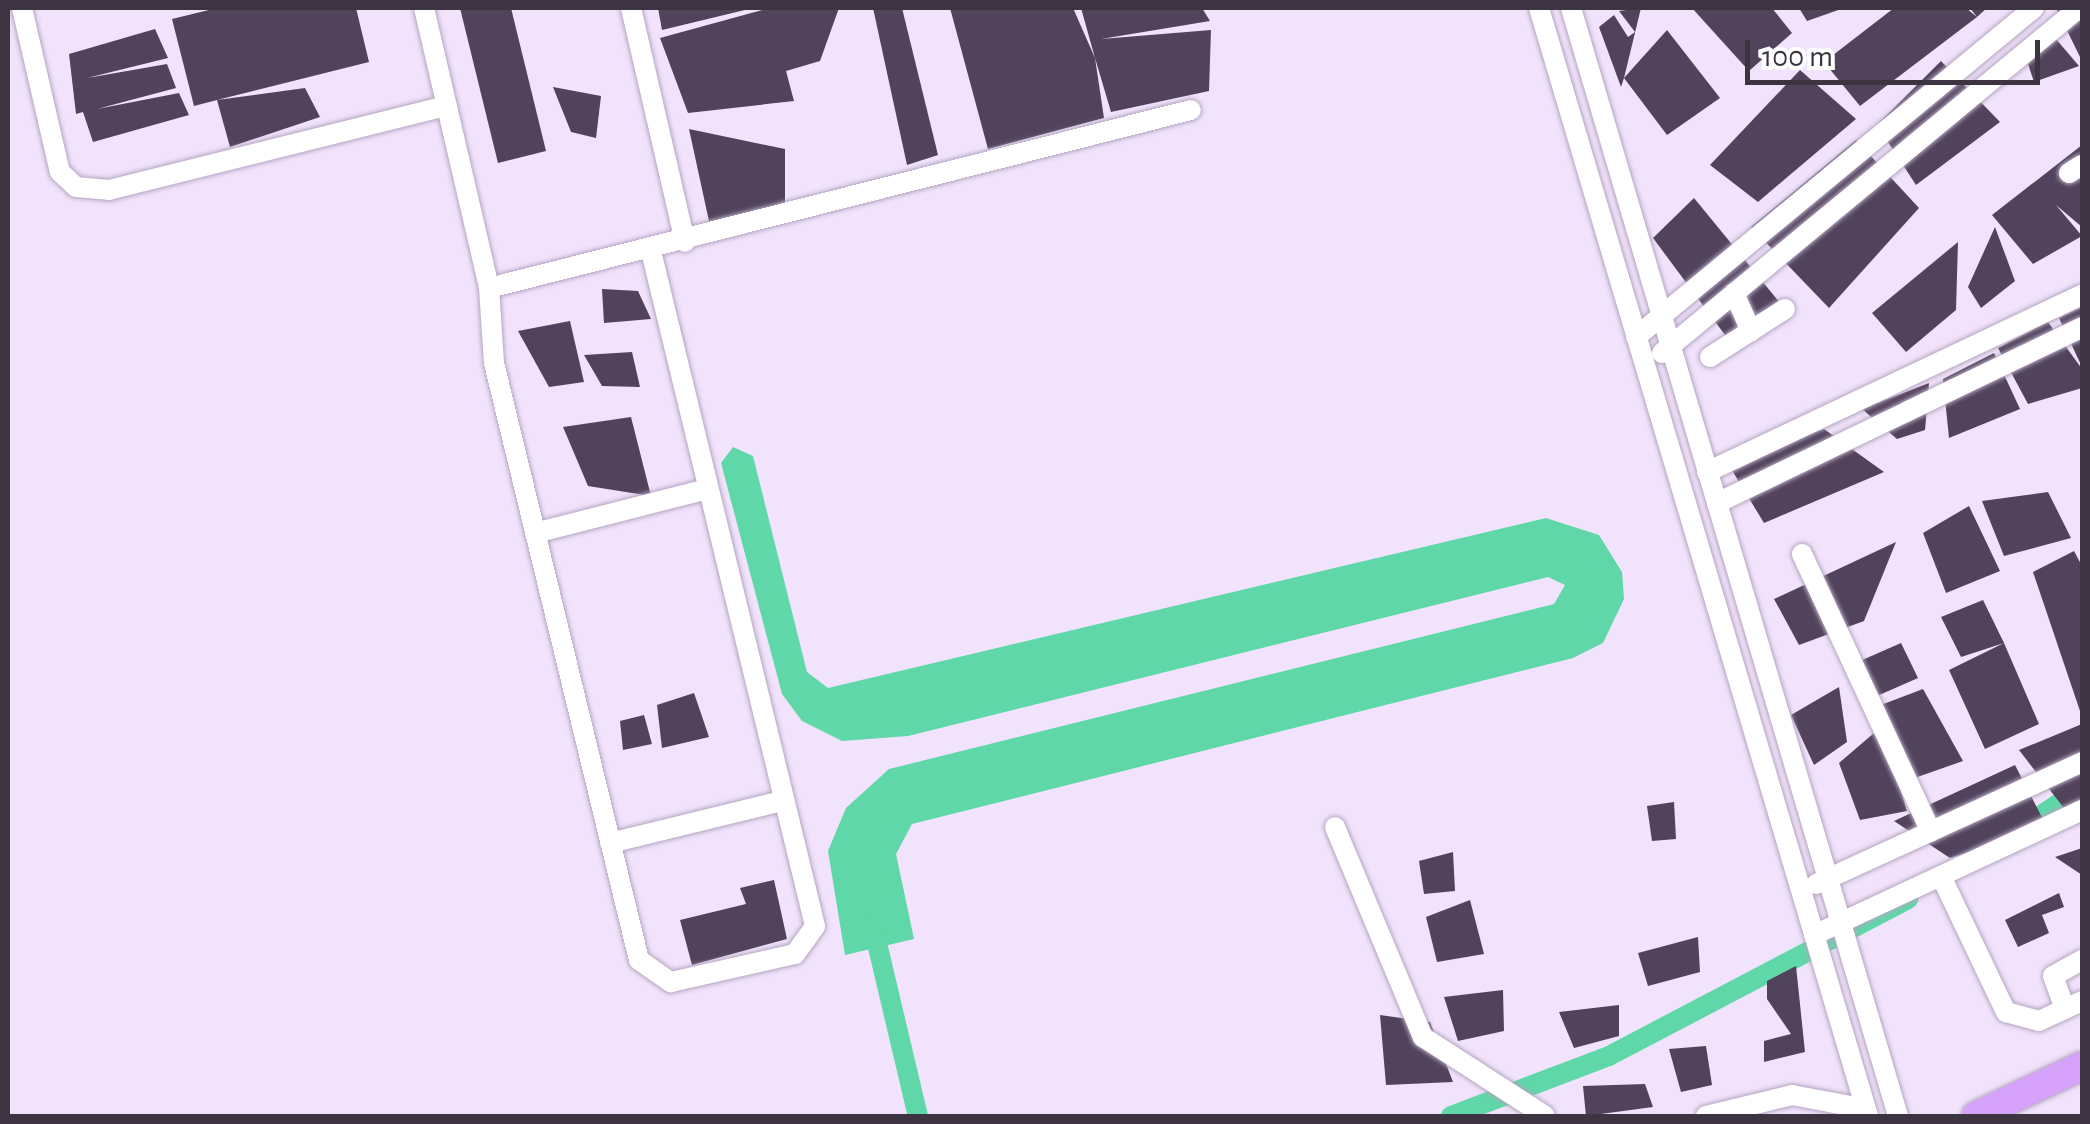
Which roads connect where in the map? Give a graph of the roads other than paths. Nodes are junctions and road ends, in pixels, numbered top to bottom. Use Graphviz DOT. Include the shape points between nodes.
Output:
graph roads {
  1 [pos="22,8"];
  2 [pos="424,8"];
  3 [pos="631,8"];
  4 [pos="1540,8"];
  5 [pos="1571,8"];
  6 [pos="2034,8"];
  7 [pos="2079,8"];
  8 [pos="447,106"];
  9 [pos="1191,110"];
  10 [pos="685,242"];
  11 [pos="652,251"];
  12 [pos="490,288"];
  13 [pos="1734,293"];
  14 [pos="2082,295"];
  15 [pos="1785,309"];
  16 [pos="1661,316"];
  17 [pos="2082,327"];
  18 [pos="1751,331"];
  19 [pos="1636,337"];
  20 [pos="1670,346"];
  21 [pos="1710,357"];
  22 [pos="1645,367"];
  23 [pos="1706,472"];
  24 [pos="708,488"];
  25 [pos="1717,503"];
  26 [pos="535,533"];
  27 [pos="1802,554"];
  28 [pos="2082,762"];
  29 [pos="782,801"];
  30 [pos="2082,810"];
  31 [pos="1335,827"];
  32 [pos="1931,832"];
  33 [pos="610,843"];
  34 [pos="1940,876"];
  35 [pos="1828,879"];
  36 [pos="1802,890"];
  37 [pos="1841,922"];
  38 [pos="1814,935"];
  39 [pos="2082,960"];
  40 [pos="2074,1005"];
  41 [pos="2082,1066"];
  42 [pos="1867,1113"];
  43 [pos="1545,1116"];
  44 [pos="1706,1116"];
  45 [pos="1898,1116"];
  46 [pos="1976,1116"];
  1 -- 8 [label="street" via="60,172 76,187 109,190"];
  2 -- 8 [label="street"];
  3 -- 10 [label="street"];
  4 -- 19 [label="street"];
  5 -- 16 [label="street"];
  6 -- 16 [label="street"];
  7 -- 13 [label="street"];
  8 -- 12 [label="street"];
  9 -- 10 [label="street"];
  10 -- 11 [label="street"];
  11 -- 12 [label="street"];
  11 -- 24 [label="street"];
  12 -- 26 [label="street" via="494,363"];
  13 -- 18 [label="street"];
  13 -- 20 [label="street"];
  14 -- 23 [label="street"];
  15 -- 18 [label="street"];
  16 -- 19 [label="street"];
  16 -- 20 [label="street"];
  17 -- 25 [label="street"];
  18 -- 21 [label="street"];
  19 -- 22 [label="street"];
  20 -- 22 [label="street"];
  20 -- 23 [label="street"];
  22 -- 36 [label="street"];
  23 -- 25 [label="street"];
  24 -- 26 [label="street"];
  24 -- 29 [label="street"];
  25 -- 35 [label="street"];
  26 -- 33 [label="street"];
  27 -- 32 [label="street"];
  28 -- 32 [label="street"];
  29 -- 33 [label="street"];
  29 -- 33 [label="street" via="815,926 786,956 672,982 651,976"];
  30 -- 34 [label="street"];
  31 -- 43 [label="street" via="1423,1037"];
  32 -- 35 [label="street"];
  34 -- 37 [label="street"];
  34 -- 40 [label="street" via="2006,1012 2039,1021"];
  35 -- 36 [label="street"];
  35 -- 37 [label="street"];
  36 -- 38 [label="street"];
  37 -- 38 [label="street"];
  37 -- 45 [label="street"];
  38 -- 42 [label="street"];
  39 -- 40 [label="street" via="2053,976"];
  41 -- 46 [label="highway"];
  42 -- 44 [label="street" via="1792,1095"];
}
